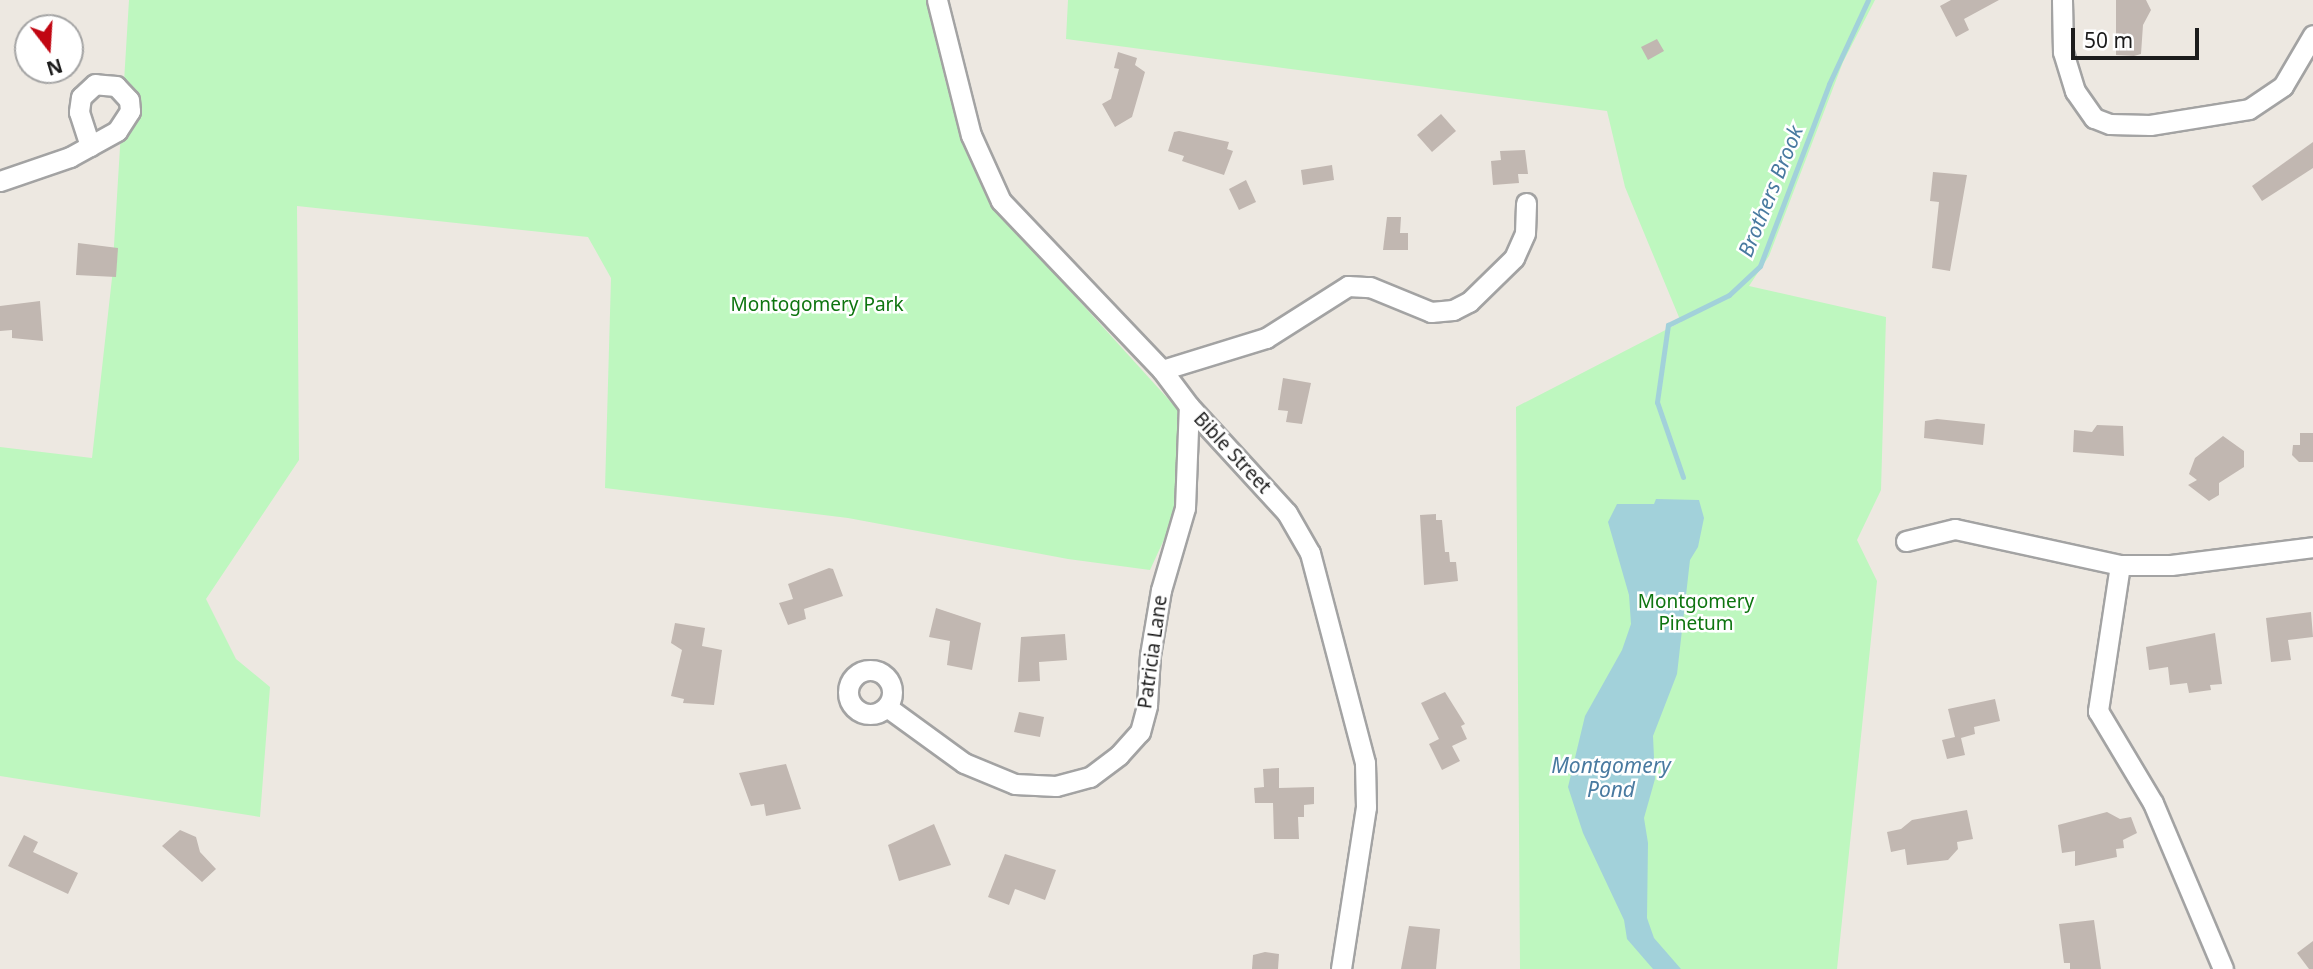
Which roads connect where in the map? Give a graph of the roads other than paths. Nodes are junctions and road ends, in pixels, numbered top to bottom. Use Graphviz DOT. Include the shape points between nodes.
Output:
graph roads {
  1 [pos="937,0"];
  2 [pos="2062,0"];
  3 [pos="2313,35"];
  4 [pos="90,146"];
  5 [pos="0,181"];
  6 [pos="1526,204"];
  7 [pos="1162,370"];
  8 [pos="1189,406"];
  9 [pos="1906,541"];
  10 [pos="2313,547"];
  11 [pos="2120,565"];
  12 [pos="887,707"];
  13 [pos="1341,969"];
  14 [pos="2223,969"];
  1 -- 7 [label="street, Bible Street" via="971,135 1001,201"];
  2 -- 3 [label="street" via="2063,51 2075,91 2094,118 2110,124 2150,125 2249,109 2283,86"];
  4 -- 5 [label="street" via="45,168"];
  6 -- 7 [label="street" via="1525,233 1514,258 1469,302 1453,310 1431,312 1370,287 1348,286 1266,338"];
  7 -- 8 [label="street, Bible Street"];
  8 -- 12 [label="street, Patricia Lane" via="1185,508 1161,590 1147,705 1140,732 1119,755 1090,777 1056,786 1015,784 964,763"];
  8 -- 13 [label="street, Bible Street" via="1299,529 1315,567 1360,733 1366,807"];
  9 -- 11 [label="street" via="1955,529"];
  10 -- 11 [label="street" via="2171,565"];
  11 -- 14 [label="street" via="2098,711 2153,803"];
}
